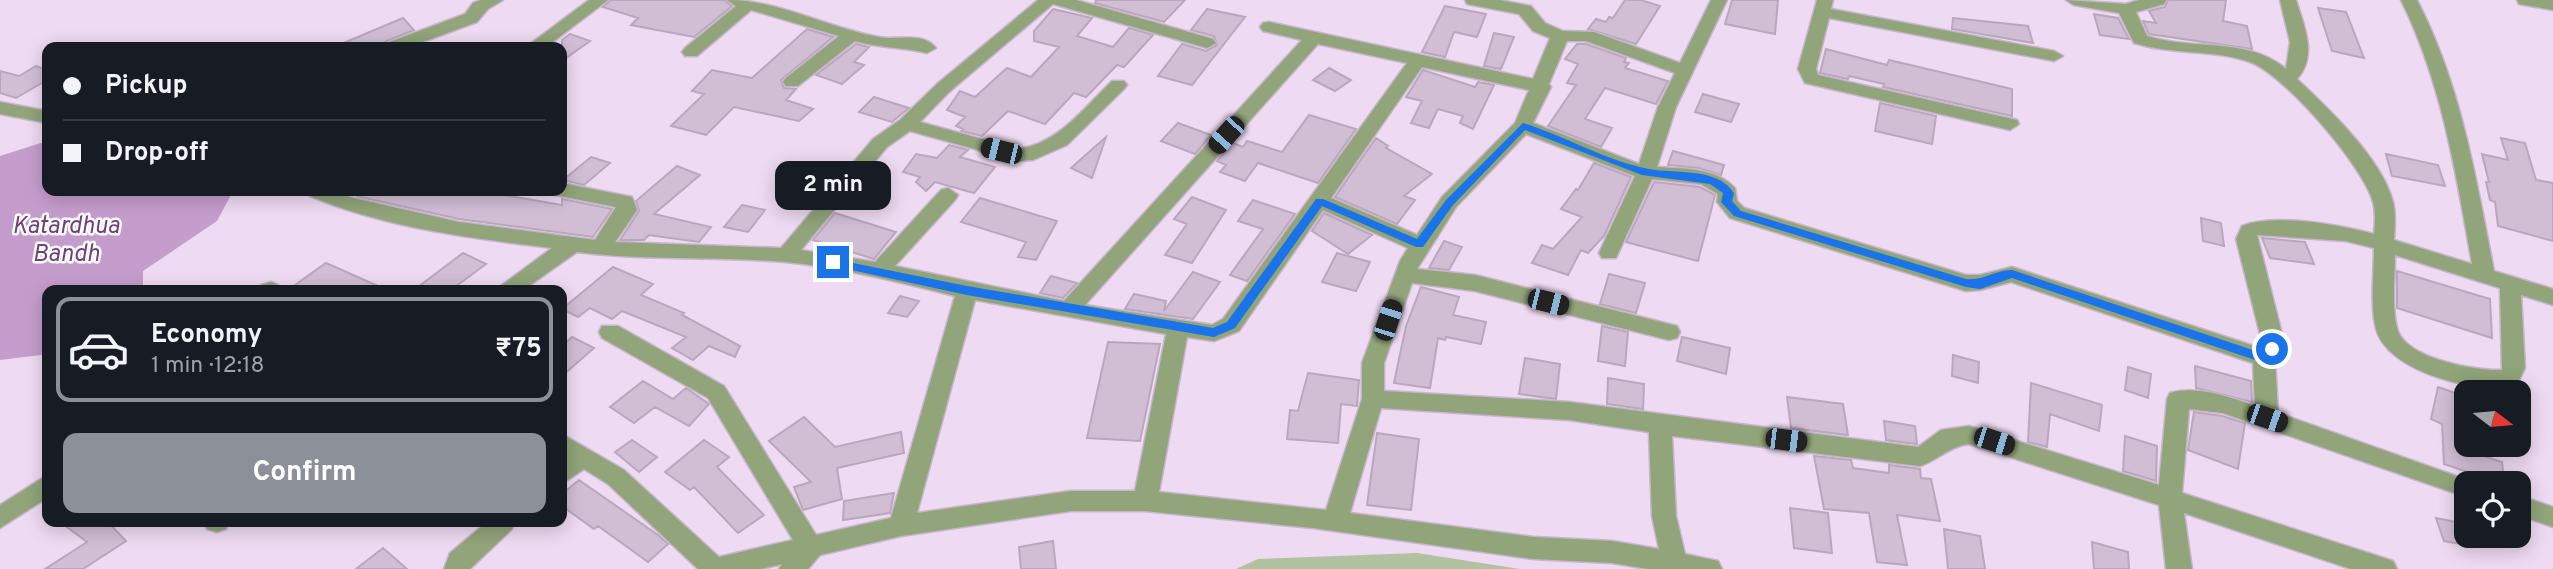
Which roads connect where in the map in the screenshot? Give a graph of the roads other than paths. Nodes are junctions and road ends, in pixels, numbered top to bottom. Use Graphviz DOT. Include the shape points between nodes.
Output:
graph roads {
  1 [pos="600,0"];
  2 [pos="1473,0"];
  3 [pos="1719,0"];
  4 [pos="2074,0"];
  5 [pos="2158,0"];
  6 [pos="2288,0"];
  7 [pos="2409,0"];
  8 [pos="2525,0"];
  9 [pos="1048,1"];
  10 [pos="482,2"];
  11 [pos="741,2"];
  12 [pos="1529,5"];
  13 [pos="2553,5"];
  14 [pos="1824,6"];
  15 [pos="2126,9"];
  16 [pos="1269,27"];
  17 [pos="852,35"];
  18 [pos="1560,36"];
  19 [pos="1314,38"];
  20 [pos="406,42"];
  21 [pos="542,42"];
  22 [pos="1207,43"];
  23 [pos="926,48"];
  24 [pos="691,52"];
  25 [pos="2054,56"];
  26 [pos="1418,60"];
  27 [pos="1686,71"];
  28 [pos="2288,78"];
  29 [pos="792,82"];
  30 [pos="1118,85"];
  31 [pos="1542,87"];
  32 [pos="0,108"];
  33 [pos="38,115"];
  34 [pos="907,124"];
  35 [pos="2010,124"];
  36 [pos="1523,126"];
  37 [pos="1646,172"];
  38 [pos="567,191"];
  39 [pos="948,195"];
  40 [pos="356,197"];
  41 [pos="1320,201"];
  42 [pos="573,244"];
  43 [pos="1419,244"];
  44 [pos="2385,244"];
  45 [pos="600,247"];
  46 [pos="1609,253"];
  47 [pos="786,255"];
  48 [pos="880,270"];
  49 [pos="1405,275"];
  50 [pos="2485,276"];
  51 [pos="516,285"];
  52 [pos="2510,285"];
  53 [pos="967,290"];
  54 [pos="2553,297"];
  55 [pos="1069,309"];
  56 [pos="1178,327"];
  57 [pos="610,332"];
  58 [pos="1669,332"];
  59 [pos="2264,358"];
  60 [pos="1373,399"];
  61 [pos="2267,418"];
  62 [pos="1660,425"];
  63 [pos="567,446"];
  64 [pos="584,456"];
  65 [pos="567,470"];
  66 [pos="2454,483"];
  67 [pos="42,489"];
  68 [pos="2170,497"];
  69 [pos="1145,501"];
  70 [pos="2531,509"];
  71 [pos="2553,517"];
  72 [pos="0,518"];
  73 [pos="1335,521"];
  74 [pos="901,526"];
  75 [pos="497,527"];
  76 [pos="811,548"];
  77 [pos="1674,563"];
  78 [pos="457,569"];
  79 [pos="715,569"];
  80 [pos="792,569"];
  81 [pos="1709,569"];
  82 [pos="2179,569"];
  83 [pos="2384,569"];
  1 -- 21 [label="street"];
  2 -- 12 [label="street"];
  3 -- 27 [label="street"];
  4 -- 15 [label="street"];
  5 -- 15 [label="street"];
  6 -- 28 [label="street" via="2301,55 2300,65"];
  7 -- 50 [label="street" via="2427,36 2458,142"];
  8 -- 13 [label="street"];
  9 -- 22 [label="street"];
  9 -- 34 [label="street"];
  10 -- 20 [label="street" via="471,18"];
  11 -- 17 [label="street"];
  11 -- 24 [label="street"];
  12 -- 18 [label="street" via="1539,27"];
  14 -- 25 [label="street"];
  14 -- 35 [label="street" via="1807,69 1811,79"];
  15 -- 28 [label="street" via="2140,39 2242,54"];
  16 -- 19 [label="street"];
  17 -- 23 [label="street"];
  17 -- 29 [label="street"];
  18 -- 27 [label="street" via="1588,36"];
  18 -- 31 [label="street"];
  19 -- 26 [label="street"];
  19 -- 55 [label="street"];
  26 -- 31 [label="street"];
  26 -- 41 [label="street"];
  27 -- 37 [label="street" via="1667,107"];
  28 -- 44 [label="street" via="2369,172 2383,201"];
  30 -- 34 [label="street" via="1051,148 1034,155 1018,155"];
  31 -- 36 [label="street"];
  32 -- 33 [label="street"];
  34 -- 47 [label="street" via="880,143"];
  36 -- 37 [label="street"];
  36 -- 43 [label="street" via="1449,202"];
  37 -- 46 [label="street"];
  37 -- 59 [label="street" via="1712,180 1723,185 1727,202 1737,214 1966,283 1980,285 2012,274"];
  38 -- 45 [label="street" via="625,202 623,219"];
  39 -- 48 [label="street"];
  40 -- 42 [label="street" via="459,229"];
  41 -- 43 [label="street"];
  41 -- 56 [label="street" via="1231,325 1214,333"];
  42 -- 45 [label="street"];
  42 -- 51 [label="street"];
  43 -- 49 [label="street"];
  44 -- 50 [label="street"];
  44 -- 52 [label="street" via="2386,327 2390,339 2408,356 2483,379 2509,378 2514,369"];
  44 -- 59 [label="street" via="2318,230 2249,231 2246,239 2272,338 2272,349"];
  45 -- 47 [label="street"];
  47 -- 48 [label="street"];
  48 -- 53 [label="street"];
  49 -- 58 [label="street" via="1475,283"];
  49 -- 60 [label="street" via="1373,363"];
  50 -- 52 [label="street"];
  52 -- 54 [label="street"];
  53 -- 55 [label="street"];
  53 -- 74 [label="street"];
  55 -- 56 [label="street"];
  56 -- 69 [label="street"];
  57 -- 76 [label="street" via="716,392"];
  59 -- 61 [label="street"];
  60 -- 62 [label="street" via="1569,411"];
  60 -- 73 [label="street"];
  61 -- 66 [label="street"];
  61 -- 68 [label="street" via="2224,404 2178,399"];
  62 -- 68 [label="street" via="1920,457 1949,437 1969,435"];
  62 -- 77 [label="street" via="1664,516"];
  63 -- 64 [label="street"];
  64 -- 65 [label="street"];
  64 -- 79 [label="street" via="616,477"];
  67 -- 72 [label="street"];
  68 -- 82 [label="street"];
  68 -- 83 [label="street"];
  69 -- 73 [label="street"];
  69 -- 74 [label="street" via="1071,501"];
  70 -- 71 [label="street"];
  73 -- 77 [label="street"];
  74 -- 76 [label="street"];
  75 -- 78 [label="street" via="459,561"];
  76 -- 79 [label="street"];
  76 -- 80 [label="street"];
  77 -- 81 [label="street"];
}
